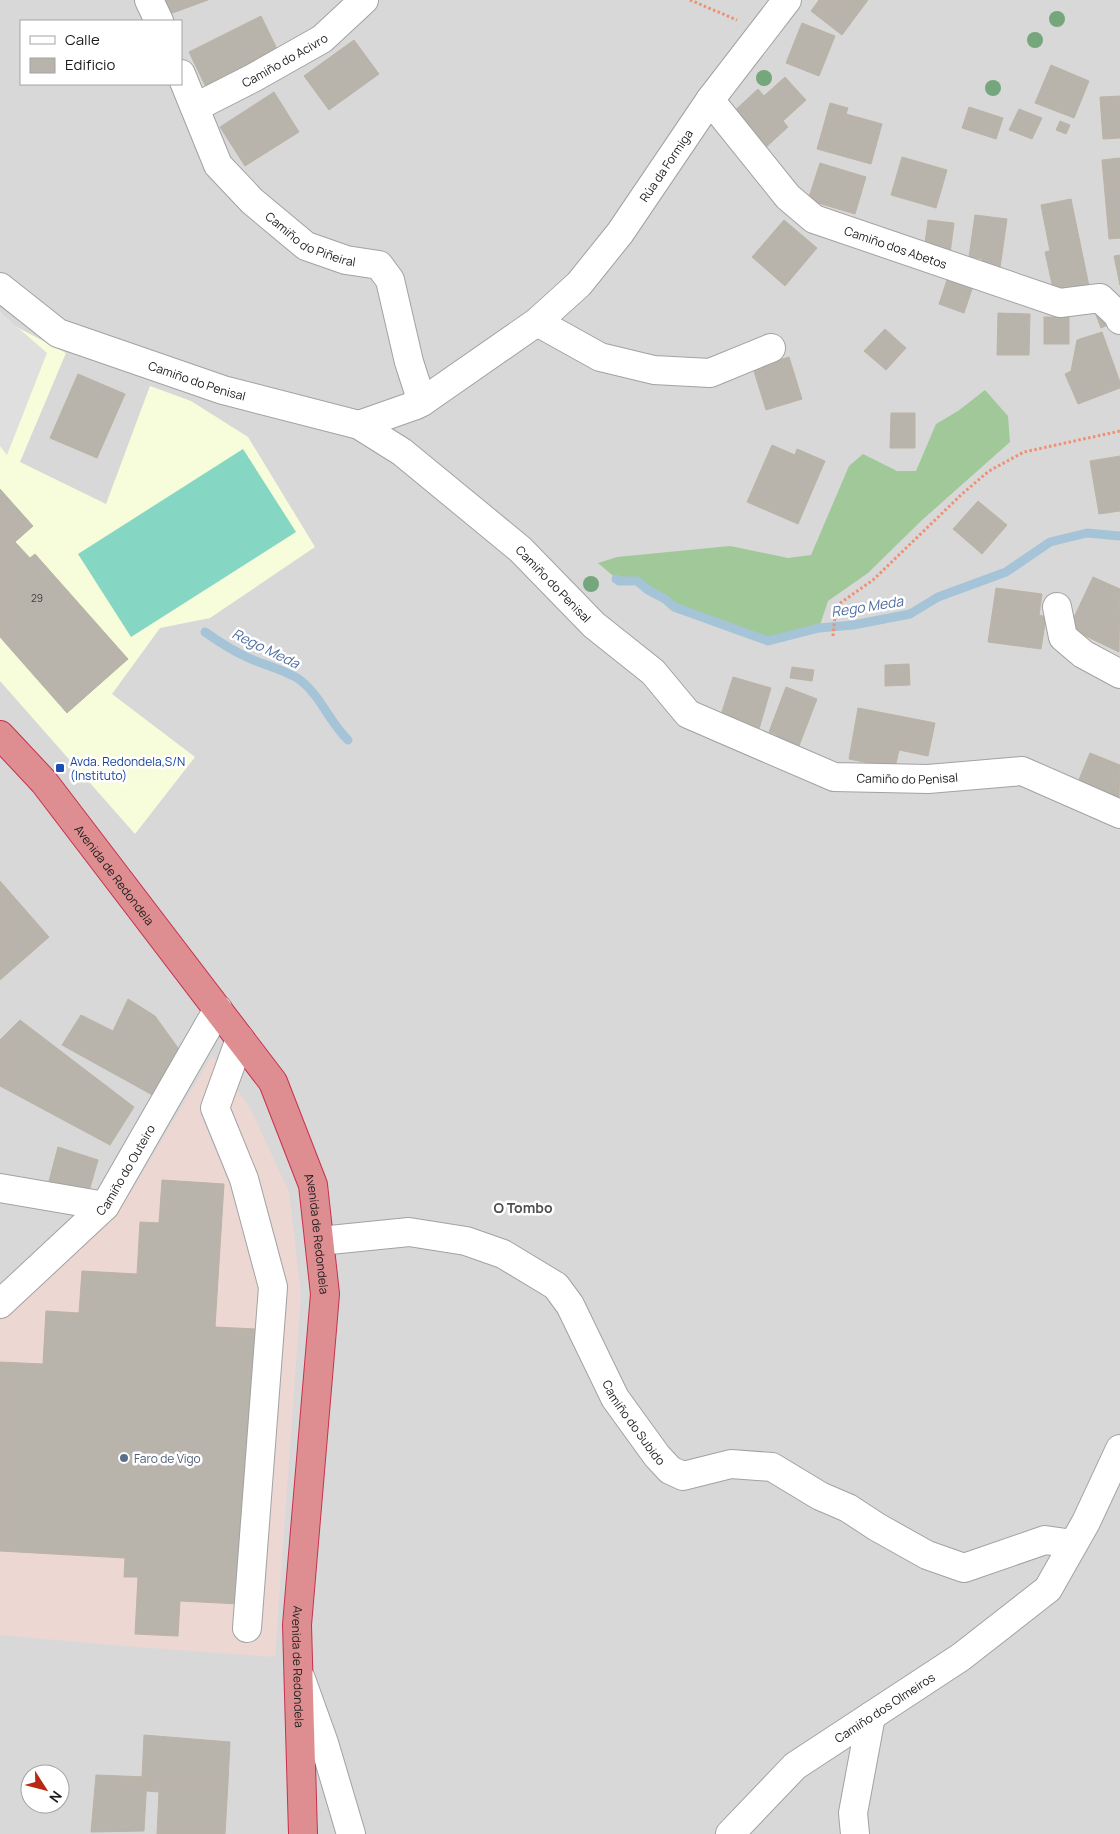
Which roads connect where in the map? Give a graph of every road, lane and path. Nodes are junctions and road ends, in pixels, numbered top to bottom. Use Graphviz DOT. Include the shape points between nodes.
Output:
graph roads {
  1 [pos="149,0"];
  2 [pos="364,0"];
  3 [pos="690,0"];
  4 [pos="787,0"];
  5 [pos="159,20"];
  6 [pos="763,32"];
  7 [pos="182,76"];
  8 [pos="710,100"];
  9 [pos="196,107"];
  10 [pos="0,286"];
  11 [pos="1120,320"];
  12 [pos="537,322"];
  13 [pos="771,348"];
  14 [pos="422,402"];
  15 [pos="359,425"];
  16 [pos="1120,431"];
  17 [pos="1057,607"];
  18 [pos="833,636"];
  19 [pos="1120,674"];
  20 [pos="0,735"];
  21 [pos="1120,814"];
  22 [pos="218,1009"];
  23 [pos="240,1039"];
  24 [pos="0,1188"];
  25 [pos="105,1206"];
  26 [pos="320,1241"];
  27 [pos="0,1304"];
  28 [pos="1120,1449"];
  29 [pos="1072,1544"];
  30 [pos="247,1628"];
  31 [pos="298,1671"];
  32 [pos="871,1716"];
  33 [pos="303,1834"];
  34 [pos="351,1834"];
  35 [pos="730,1834"];
  36 [pos="855,1834"];
  1 -- 5 [label="street"];
  2 -- 9 [label="street, Camiño do Acivro" via="322,40"];
  3 -- 6 [label="path"];
  4 -- 6 [label="street, Rúa da Formiga"];
  6 -- 8 [label="street, Rúa da Formiga"];
  7 -- 9 [label="street, Camiño do Piñeiral"];
  8 -- 11 [label="street, Camiño dos Abetos" via="788,197 814,219 1060,303 1100,298"];
  8 -- 12 [label="street, Rúa da Formiga" via="620,233 580,284"];
  9 -- 14 [label="street, Camiño do Piñeiral" via="218,165 252,201 306,246 346,260 379,265 390,280"];
  10 -- 15 [label="street, Camiño do Penisal" via="58,333 223,390"];
  12 -- 13 [label="street" via="600,357 654,370 710,373"];
  12 -- 14 [label="street, Rúa da Formiga"];
  14 -- 15 [label="street, Rúa da Formiga"];
  15 -- 21 [label="street, Camiño do Penisal" via="402,452 520,550 594,625 654,672 688,714 834,777 928,779 1022,771"];
  16 -- 18 [label="path" via="1024,452 989,471 873,580 836,606"];
  17 -- 19 [label="street" via="1063,637 1083,654"];
  20 -- 22 [label="highway, Avenida de Redondela" via="44,782"];
  22 -- 23 [label="highway, Avenida de Redondela"];
  22 -- 25 [label="street, Camiño do Outeiro"];
  23 -- 26 [label="highway, Avenida de Redondela" via="273,1082 314,1185"];
  23 -- 30 [label="street" via="215,1108 244,1179 272,1287"];
  24 -- 25 [label="street"];
  25 -- 27 [label="street, Camiño do Outeiro"];
  26 -- 29 [label="street, Camiño do Subido" via="409,1232 466,1241 503,1254 556,1286 570,1305 615,1398 657,1456 670,1470 683,1476 731,1464 772,1466 927,1555 964,1568 1045,1540"];
  26 -- 31 [label="highway, Avenida de Redondela" via="326,1294 298,1625"];
  28 -- 29 [label="street" via="1086,1522"];
  29 -- 32 [label="street, Camiño dos Olmeiros" via="1048,1589 961,1657"];
  31 -- 33 [label="highway, Avenida de Redondela"];
  31 -- 34 [label="street"];
  32 -- 35 [label="street, Camiño dos Olmeiros" via="795,1766"];
  32 -- 36 [label="street" via="853,1813"];
}
